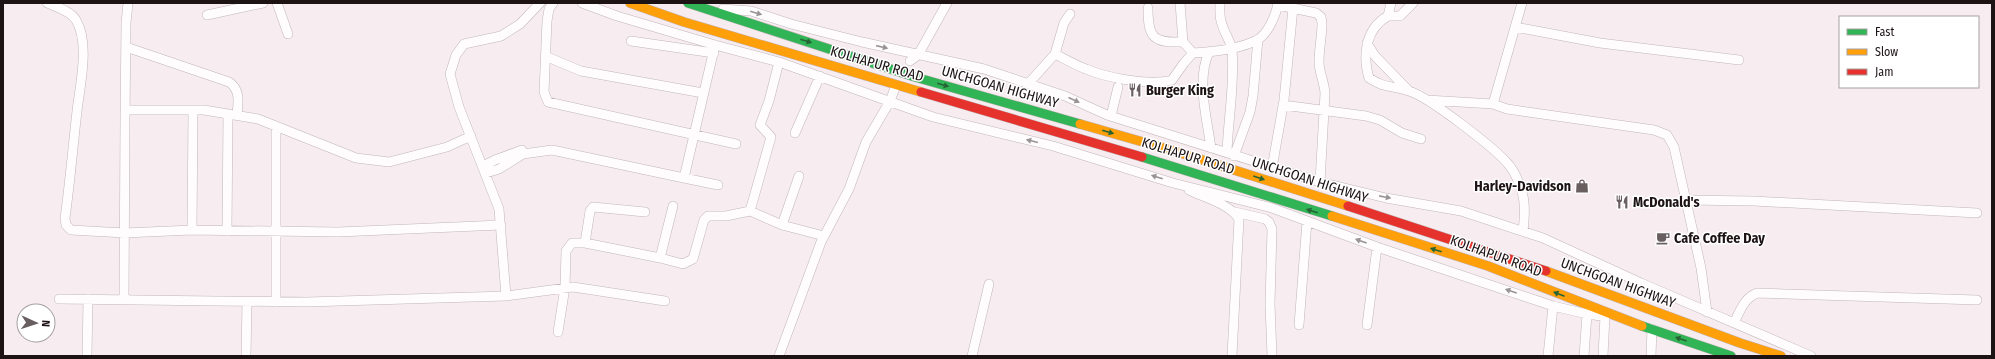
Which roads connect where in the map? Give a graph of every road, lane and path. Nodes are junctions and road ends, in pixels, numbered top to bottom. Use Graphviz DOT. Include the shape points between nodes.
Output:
graph roads {
  1 [pos="47,3"];
  2 [pos="128,3"];
  3 [pos="263,3"];
  4 [pos="277,3"];
  5 [pos="554,3"];
  6 [pos="582,3"];
  7 [pos="630,3"];
  8 [pos="688,3"];
  9 [pos="947,3"];
  10 [pos="1180,3"];
  11 [pos="1220,3"];
  12 [pos="1392,3"];
  13 [pos="1413,3"];
  14 [pos="1522,3"];
  15 [pos="540,4"];
  16 [pos="1278,4"];
  17 [pos="704,7"];
  18 [pos="1148,8"];
  19 [pos="1293,8"];
  20 [pos="1070,14"];
  21 [pos="207,15"];
  22 [pos="1388,16"];
  23 [pos="1516,27"];
  24 [pos="288,34"];
  25 [pos="1258,39"];
  26 [pos="631,41"];
  27 [pos="1184,42"];
  28 [pos="1367,43"];
  29 [pos="126,47"];
  30 [pos="1232,47"];
  31 [pos="714,49"];
  32 [pos="1209,52"];
  33 [pos="1194,53"];
  34 [pos="1055,54"];
  35 [pos="918,55"];
  36 [pos="545,56"];
  37 [pos="1739,60"];
  38 [pos="910,61"];
  39 [pos="779,62"];
  40 [pos="820,76"];
  41 [pos="1028,84"];
  42 [pos="1118,87"];
  43 [pos="895,88"];
  44 [pos="1409,91"];
  45 [pos="703,93"];
  46 [pos="1426,100"];
  47 [pos="890,101"];
  48 [pos="1493,104"];
  49 [pos="1283,105"];
  50 [pos="125,110"];
  51 [pos="193,110"];
  52 [pos="1324,110"];
  53 [pos="233,115"];
  54 [pos="1111,116"];
  55 [pos="276,126"];
  56 [pos="795,133"];
  57 [pos="694,134"];
  58 [pos="471,136"];
  59 [pos="1421,139"];
  60 [pos="736,144"];
  61 [pos="1211,148"];
  62 [pos="1230,155"];
  63 [pos="1272,168"];
  64 [pos="485,170"];
  65 [pos="799,176"];
  66 [pos="684,178"];
  67 [pos="1320,182"];
  68 [pos="1173,183"];
  69 [pos="718,185"];
  70 [pos="1685,200"];
  71 [pos="673,206"];
  72 [pos="750,211"];
  73 [pos="645,212"];
  74 [pos="1235,212"];
  75 [pos="1976,213"];
  76 [pos="1307,222"];
  77 [pos="501,225"];
  78 [pos="782,225"];
  79 [pos="192,230"];
  80 [pos="227,231"];
  81 [pos="1523,231"];
  82 [pos="276,232"];
  83 [pos="125,233"];
  84 [pos="824,236"];
  85 [pos="585,243"];
  86 [pos="1377,247"];
  87 [pos="660,258"];
  88 [pos="989,284"];
  89 [pos="565,287"];
  90 [pos="506,296"];
  91 [pos="59,299"];
  92 [pos="88,299"];
  93 [pos="124,299"];
  94 [pos="1977,300"];
  95 [pos="665,301"];
  96 [pos="247,302"];
  97 [pos="276,302"];
  98 [pos="1553,306"];
  99 [pos="1707,312"];
  100 [pos="1587,314"];
  101 [pos="1605,316"];
  102 [pos="1616,317"];
  103 [pos="1734,323"];
  104 [pos="1299,325"];
  105 [pos="1367,325"];
  106 [pos="1652,329"];
  107 [pos="558,332"];
  108 [pos="1702,346"];
  109 [pos="87,356"];
  110 [pos="246,356"];
  111 [pos="779,356"];
  112 [pos="972,356"];
  113 [pos="1232,356"];
  114 [pos="1272,356"];
  115 [pos="1548,356"];
  116 [pos="1584,356"];
  117 [pos="1603,356"];
  118 [pos="1651,356"];
  119 [pos="1702,356"];
  120 [pos="1731,356"];
  121 [pos="1781,356"];
  122 [pos="1811,356"];
  1 -- 83 [label="street" via="70,13 76,19 81,34 82,72 66,225 76,232"];
  2 -- 29 [label="street"];
  3 -- 21 [label="street"];
  4 -- 24 [label="street"];
  5 -- 36 [label="street" via="548,13"];
  6 -- 31 [label="street"];
  102 -- 7 [label="highway, KOLHAPUR ROAD, one-way" via="1488,266 1223,181 684,22"];
  8 -- 17 [label="highway, UNCHGOAN HIGHWAY"];
  9 -- 35 [label="street"];
  10 -- 27 [label="street"];
  11 -- 30 [label="street" via="1222,24"];
  12 -- 22 [label="street"];
  13 -- 22 [label="street" via="1400,16"];
  14 -- 23 [label="street"];
  15 -- 58 [label="street" via="520,24 501,36 464,44 456,55 450,74 458,107"];
  16 -- 19 [label="street"];
  16 -- 25 [label="street" via="1272,20"];
  17 -- 35 [label="street, one-way" via="751,11 791,24"];
  17 -- 121 [label="highway, UNCHGOAN HIGHWAY, one-way" via="915,77 1178,153 1475,247"];
  18 -- 27 [label="street" via="1150,34 1158,41"];
  19 -- 49 [label="street"];
  19 -- 52 [label="street" via="1316,13 1321,17 1319,60 1324,80"];
  20 -- 34 [label="street" via="1064,23"];
  22 -- 28 [label="street" via="1372,29"];
  23 -- 37 [label="street" via="1600,43"];
  23 -- 48 [label="street"];
  25 -- 30 [label="street"];
  25 -- 62 [label="street" via="1252,101"];
  26 -- 31 [label="street"];
  27 -- 33 [label="street"];
  28 -- 44 [label="street" via="1374,56"];
  28 -- 44 [label="street" via="1366,64 1369,78 1381,85"];
  29 -- 50 [label="street"];
  29 -- 53 [label="street" via="229,82 236,87 238,93"];
  30 -- 32 [label="street"];
  30 -- 62 [label="street" via="1233,90 1228,123"];
  31 -- 39 [label="street"];
  31 -- 45 [label="street"];
  32 -- 33 [label="street"];
  32 -- 61 [label="street" via="1205,62 1203,87"];
  33 -- 34 [label="street" via="1172,80 1162,83 1116,78 1094,72"];
  34 -- 41 [label="street"];
  35 -- 38 [label="street"];
  35 -- 41 [label="street" via="984,69"];
  36 -- 45 [label="street" via="581,72"];
  36 -- 57 [label="street" via="545,96 551,104"];
  39 -- 40 [label="street"];
  39 -- 72 [label="street" via="760,125 771,137"];
  40 -- 47 [label="street"];
  40 -- 56 [label="street"];
  41 -- 54 [label="street, one-way" via="1065,96"];
  42 -- 54 [label="street"];
  43 -- 47 [label="street"];
  44 -- 46 [label="street"];
  45 -- 57 [label="street"];
  46 -- 48 [label="street"];
  46 -- 81 [label="street" via="1454,119 1509,165 1523,193"];
  68 -- 47 [label="street, one-way" via="1053,146 934,117"];
  47 -- 84 [label="street" via="866,142 848,189"];
  48 -- 70 [label="street" via="1506,109 1654,130 1667,135 1674,147"];
  49 -- 52 [label="street"];
  49 -- 63 [label="street"];
  50 -- 51 [label="street"];
  50 -- 83 [label="street"];
  51 -- 53 [label="street"];
  51 -- 79 [label="street"];
  52 -- 59 [label="street" via="1380,120 1402,133"];
  52 -- 67 [label="street"];
  53 -- 55 [label="street" via="258,119"];
  53 -- 80 [label="street"];
  54 -- 61 [label="street"];
  55 -- 58 [label="street" via="356,158 389,162 447,147"];
  55 -- 82 [label="street"];
  57 -- 60 [label="street"];
  57 -- 66 [label="street"];
  58 -- 64 [label="street"];
  61 -- 62 [label="street"];
  62 -- 63 [label="street"];
  63 -- 67 [label="street"];
  64 -- 66 [label="street" via="520,150 560,150"];
  64 -- 77 [label="street" via="499,208"];
  65 -- 78 [label="street"];
  66 -- 69 [label="street"];
  67 -- 81 [label="street, one-way" via="1386,198 1461,211"];
  68 -- 74 [label="street"];
  68 -- 76 [label="street" via="1272,208"];
  70 -- 75 [label="street" via="1754,201"];
  70 -- 99 [label="street" via="1701,268"];
  71 -- 87 [label="street"];
  72 -- 78 [label="street"];
  72 -- 87 [label="street" via="726,216 708,216 704,220 695,254 689,262 684,264"];
  73 -- 85 [label="street" via="593,207 590,211"];
  74 -- 113 [label="street" via="1239,219"];
  74 -- 114 [label="street" via="1265,220 1272,229"];
  86 -- 76 [label="street, one-way"];
  76 -- 104 [label="street"];
  77 -- 82 [label="street"];
  77 -- 90 [label="street"];
  78 -- 84 [label="street"];
  79 -- 80 [label="street"];
  79 -- 83 [label="street"];
  80 -- 82 [label="street"];
  81 -- 99 [label="street" via="1569,249"];
  82 -- 97 [label="street"];
  83 -- 93 [label="street"];
  84 -- 111 [label="street"];
  85 -- 87 [label="street"];
  85 -- 89 [label="street" via="572,243 568,247 565,256"];
  98 -- 86 [label="street, one-way"];
  86 -- 105 [label="street"];
  88 -- 112 [label="street"];
  89 -- 90 [label="street"];
  89 -- 95 [label="street"];
  89 -- 107 [label="street"];
  90 -- 97 [label="street"];
  91 -- 92 [label="street"];
  92 -- 93 [label="street"];
  92 -- 109 [label="street"];
  93 -- 96 [label="street"];
  94 -- 103 [label="street" via="1757,293 1751,295 1744,304"];
  96 -- 97 [label="street"];
  96 -- 110 [label="street"];
  98 -- 100 [label="street"];
  98 -- 115 [label="street"];
  99 -- 103 [label="street"];
  100 -- 101 [label="street"];
  100 -- 116 [label="street"];
  101 -- 102 [label="street"];
  101 -- 117 [label="street"];
  102 -- 106 [label="highway, KOLHAPUR ROAD"];
  103 -- 122 [label="street"];
  108 -- 106 [label="highway, KOLHAPUR ROAD, one-way"];
  106 -- 118 [label="street"];
  108 -- 119 [label="street"];
  108 -- 120 [label="highway, KOLHAPUR ROAD"];
}
